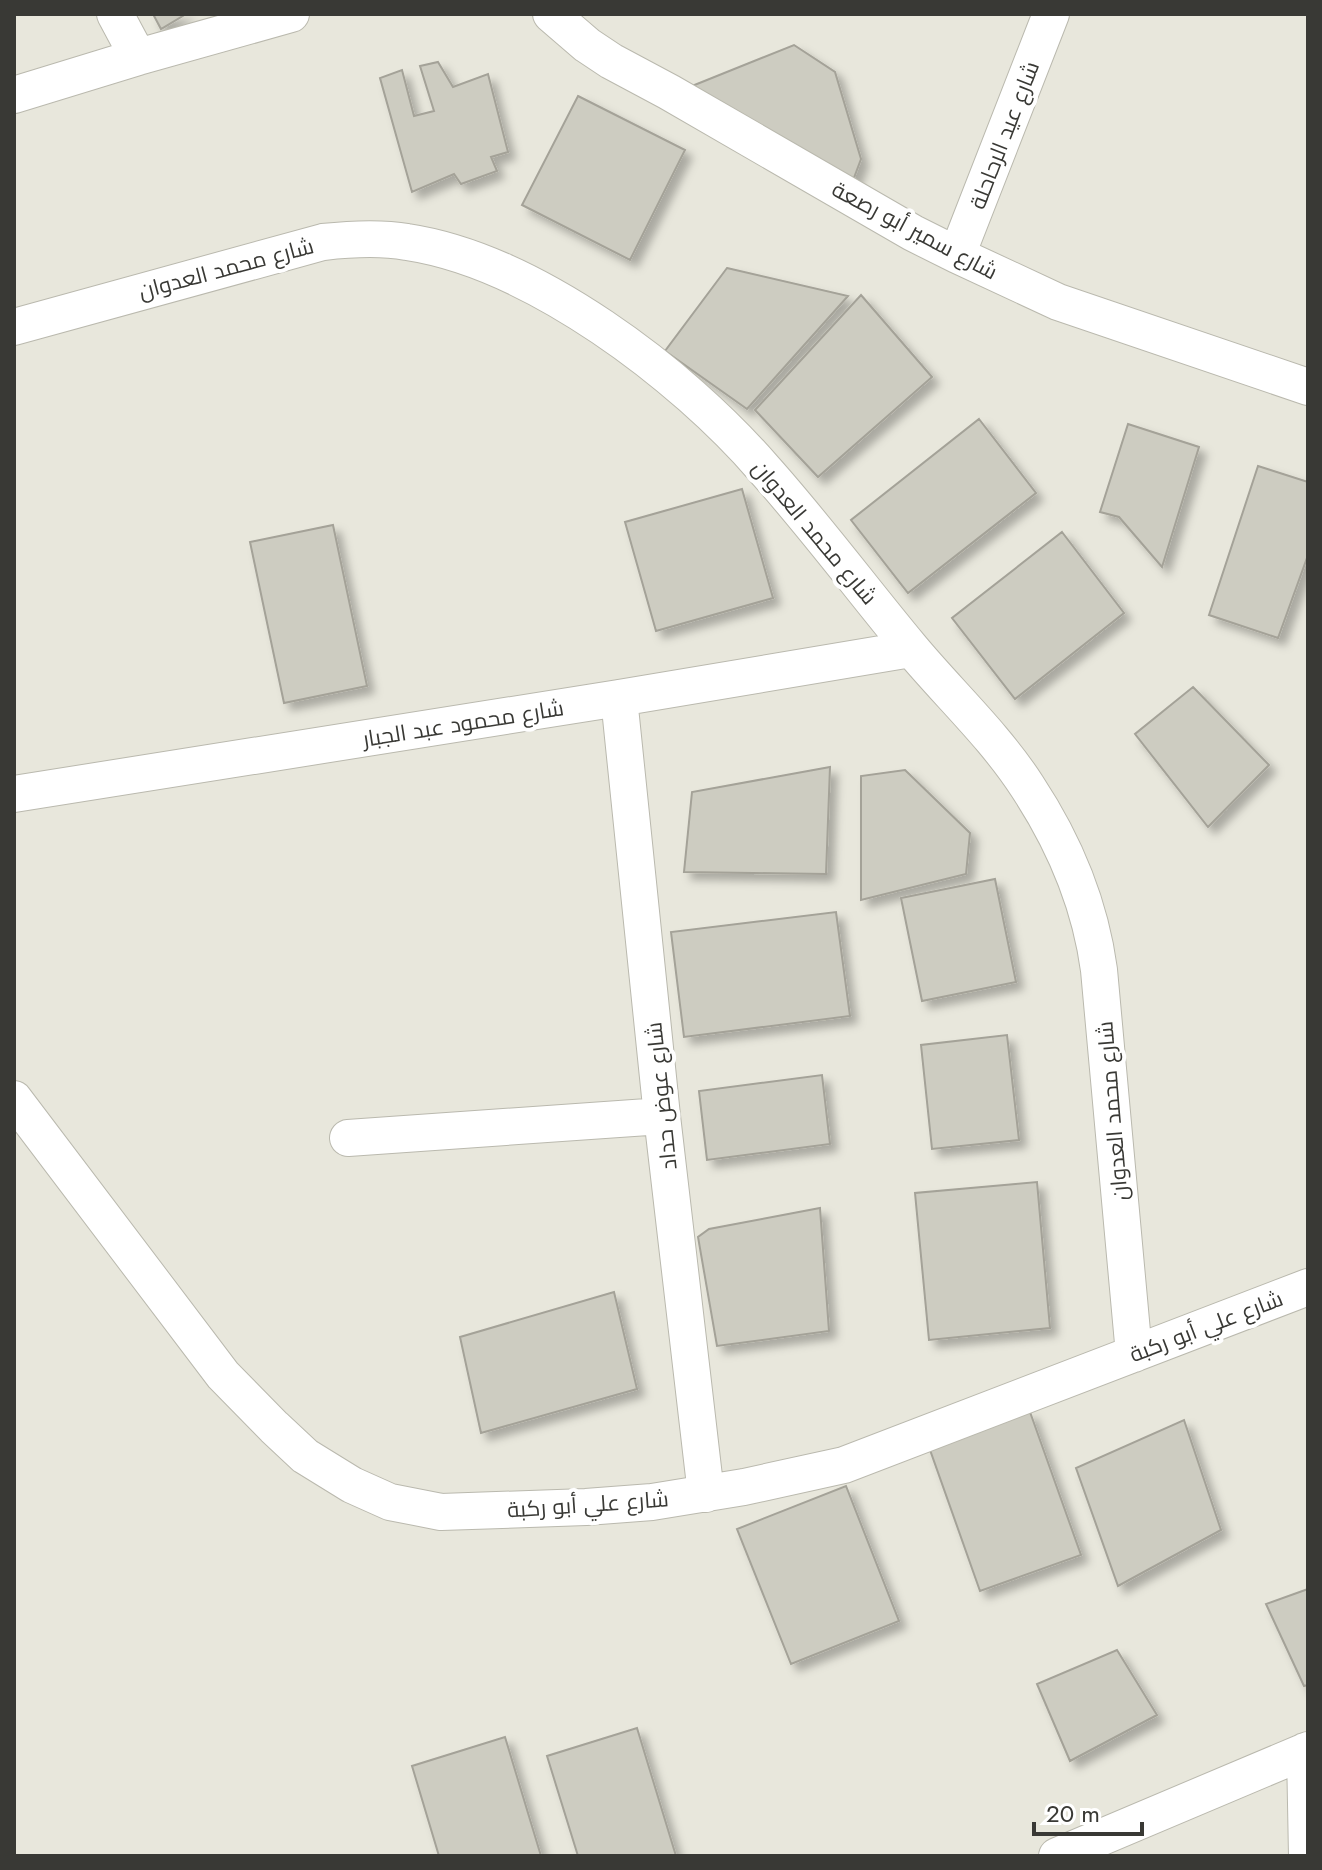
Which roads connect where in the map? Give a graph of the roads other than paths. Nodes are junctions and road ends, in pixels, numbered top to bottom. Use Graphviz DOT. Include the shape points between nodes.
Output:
graph roads {
  1 [pos="115,14"];
  2 [pos="291,14"];
  3 [pos="551,14"];
  4 [pos="1051,14"];
  5 [pos="138,57"];
  6 [pos="14,95"];
  7 [pos="957,255"];
  8 [pos="14,327"];
  9 [pos="1308,387"];
  10 [pos="911,649"];
  11 [pos="619,698"];
  12 [pos="14,794"];
  13 [pos="14,1099"];
  14 [pos="662,1116"];
  15 [pos="348,1138"];
  16 [pos="1308,1287"];
  17 [pos="1134,1354"];
  18 [pos="706,1494"];
  19 [pos="1306,1751"];
  20 [pos="1057,1856"];
  21 [pos="1307,1856"];
  1 -- 5 [label="street"];
  2 -- 5 [label="street"];
  3 -- 7 [label="street, شارع سمير أبو رصعة" via="611,61"];
  4 -- 7 [label="street, شارع عيد الرحاحلة"];
  5 -- 6 [label="street"];
  7 -- 9 [label="street, شارع سمير أبو رصعة" via="1058,302"];
  8 -- 10 [label="street, شارع محمد العدوان" via="323,242 406,241 439,249 525,281 580,312 708,410 763,467"];
  10 -- 11 [label="street, شارع محمود عبد الجبار"];
  10 -- 17 [label="street, شارع محمد العدوان" via="1027,785 1077,878 1097,958"];
  11 -- 12 [label="street, شارع محمود عبد الجبار"];
  11 -- 14 [label="street, شارع عوض حداد"];
  13 -- 18 [label="street, شارع علي أبو ركبة" via="223,1375 305,1456 352,1485 390,1502 441,1512 586,1507"];
  14 -- 15 [label="street"];
  14 -- 18 [label="street, شارع عوض حداد"];
  16 -- 17 [label="street, شارع علي أبو ركبة"];
  17 -- 18 [label="street, شارع علي أبو ركبة" via="844,1465"];
  19 -- 20 [label="street"];
  19 -- 21 [label="street"];
}
